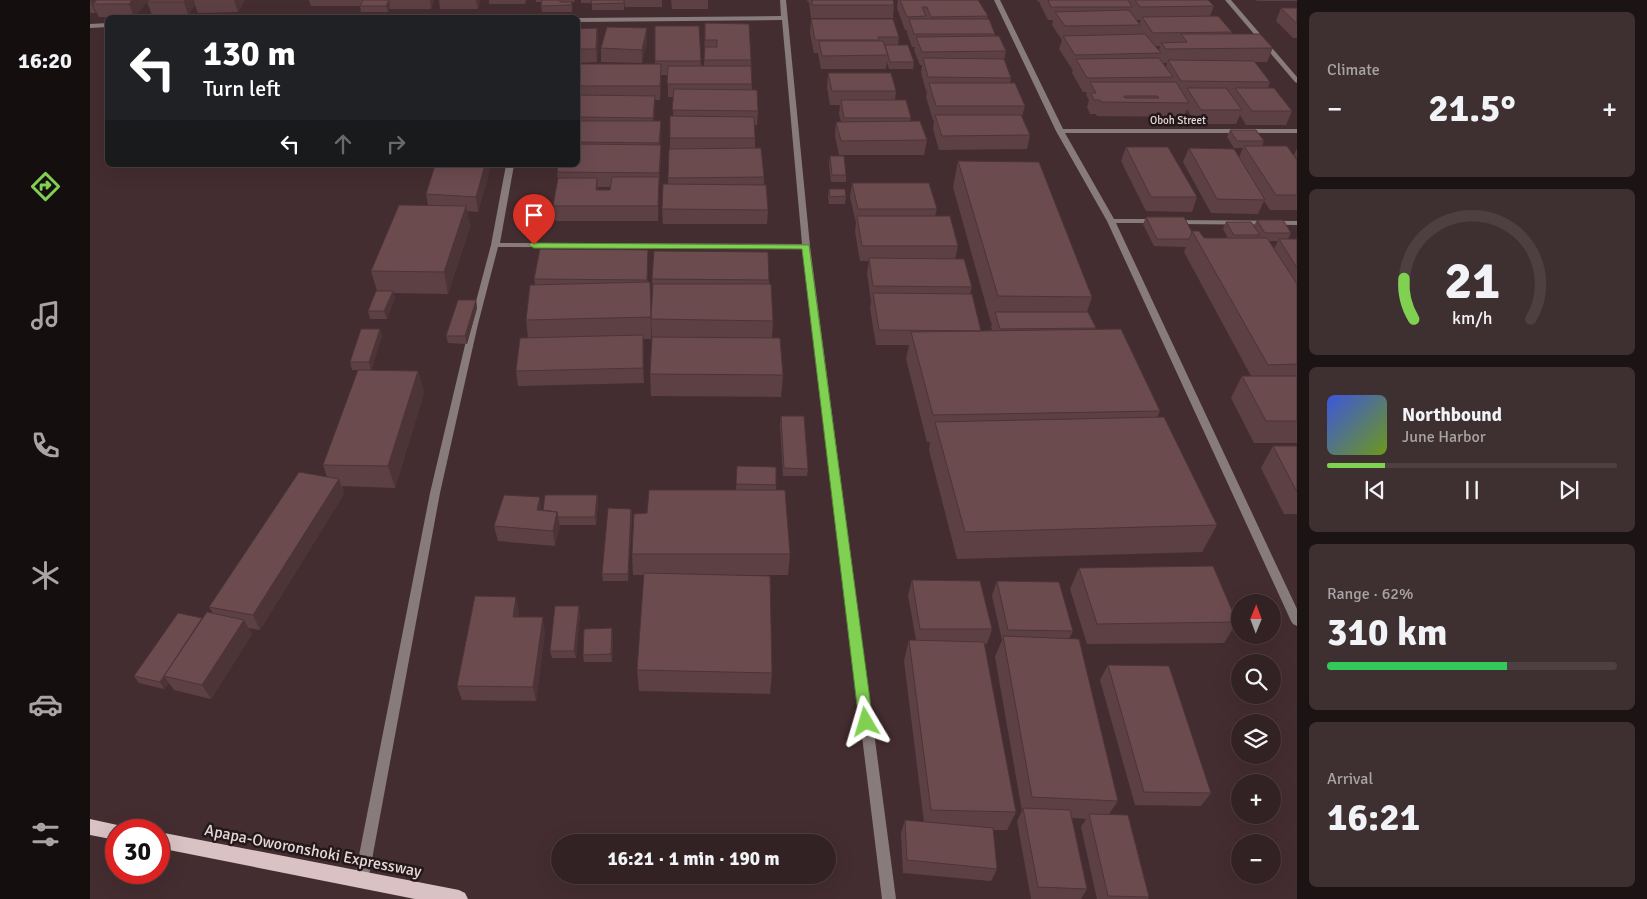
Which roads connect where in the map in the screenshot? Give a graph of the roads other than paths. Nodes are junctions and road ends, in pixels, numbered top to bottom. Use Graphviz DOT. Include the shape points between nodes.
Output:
graph roads {
  1 [pos="783,0"];
  2 [pos="997,0"];
  3 [pos="1228,0"];
  4 [pos="784,18"];
  5 [pos="580,20"];
  6 [pos="105,25"];
  7 [pos="90,26"];
  8 [pos="1297,80"];
  9 [pos="1060,131"];
  10 [pos="1297,131"];
  11 [pos="510,167"];
  12 [pos="1111,221"];
  13 [pos="1297,223"];
  14 [pos="495,245"];
  15 [pos="806,246"];
  16 [pos="1297,621"];
  17 [pos="90,827"];
  18 [pos="105,830"];
  19 [pos="170,842"];
  20 [pos="361,881"];
  21 [pos="459,899"];
  22 [pos="890,899"];
  1 -- 4 [label="street"];
  2 -- 9 [label="street"];
  3 -- 8 [label="street"];
  4 -- 5 [label="street"];
  4 -- 15 [label="street"];
  6 -- 7 [label="street"];
  9 -- 10 [label="street, Oboh Street"];
  9 -- 12 [label="street"];
  11 -- 14 [label="street"];
  12 -- 13 [label="street"];
  12 -- 16 [label="street"];
  14 -- 15 [label="street"];
  14 -- 20 [label="street" via="435,493"];
  15 -- 22 [label="street"];
  17 -- 18 [label="main road"];
  19 -- 20 [label="main road, Apapa-Oworonshoki Expressway"];
  20 -- 21 [label="main road, Apapa-Oworonshoki Expressway"];
}
